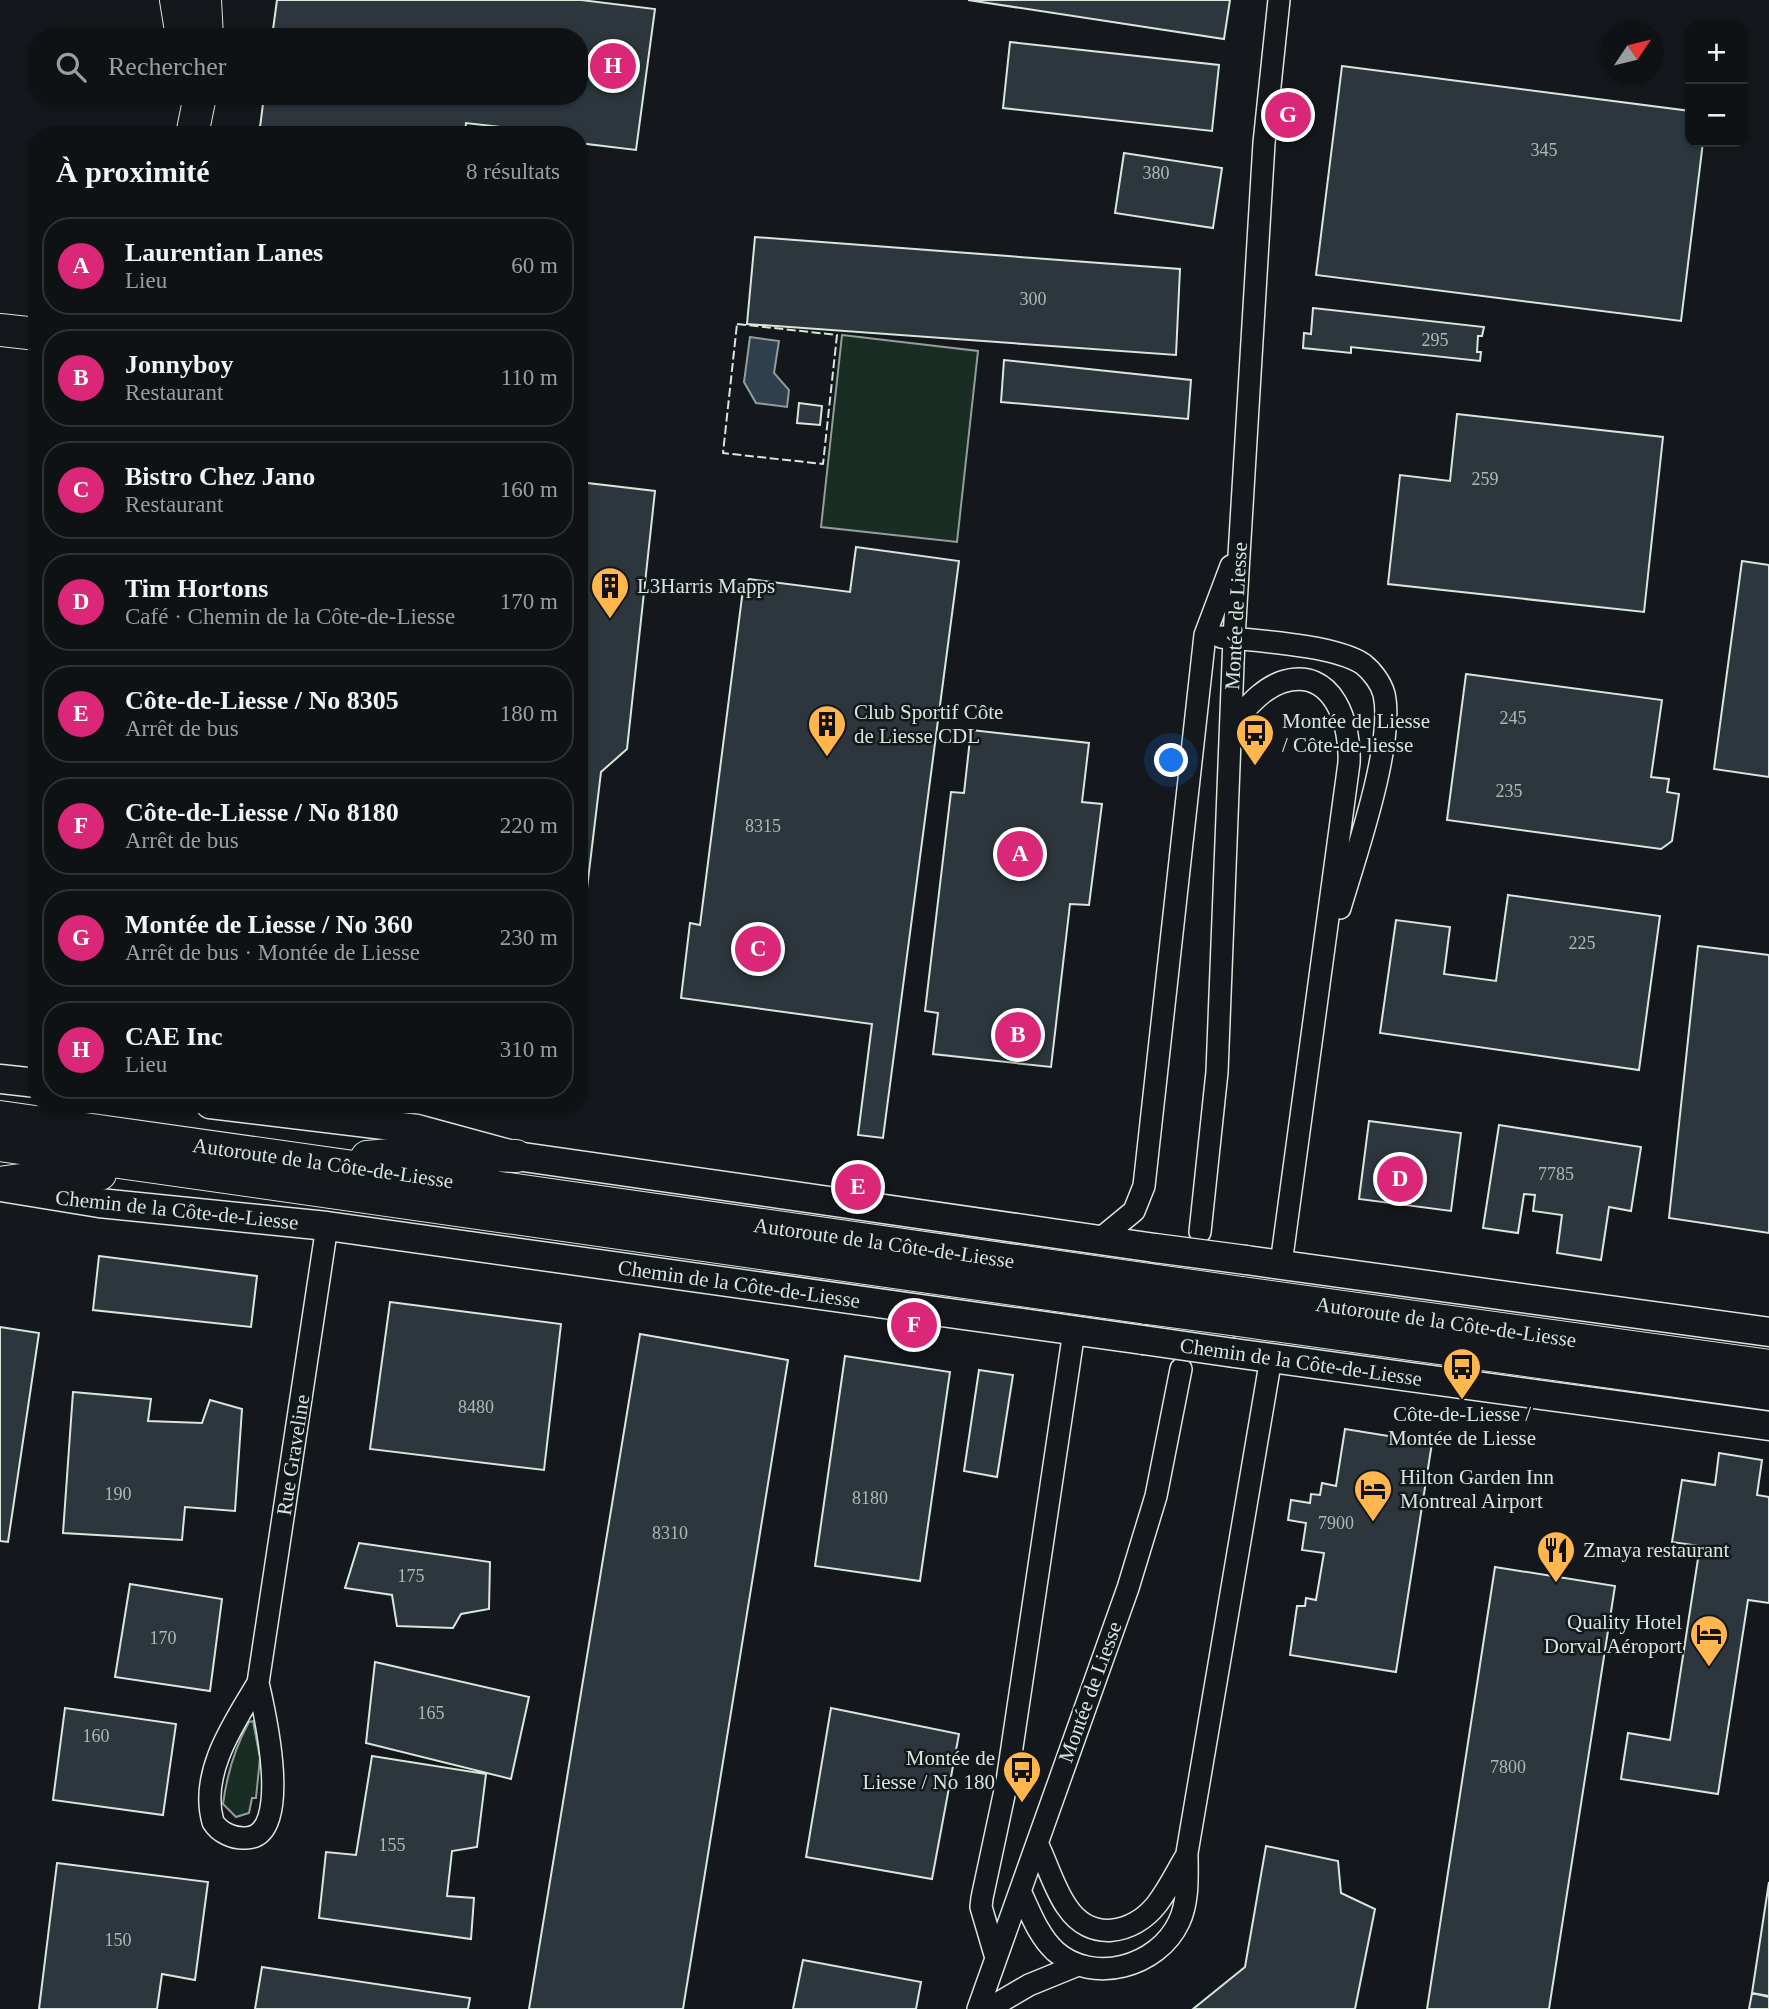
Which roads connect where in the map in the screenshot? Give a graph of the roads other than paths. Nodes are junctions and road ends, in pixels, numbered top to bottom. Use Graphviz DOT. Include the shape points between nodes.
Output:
graph roads {
  1 [pos="176,0"];
  2 [pos="205,0"];
  3 [pos="1279,0"];
  4 [pos="181,28"];
  5 [pos="207,28"];
  6 [pos="182,105"];
  7 [pos="198,105"];
  8 [pos="181,126"];
  9 [pos="194,126"];
  10 [pos="0,330"];
  11 [pos="28,333"];
  12 [pos="1240,545"];
  13 [pos="1205,635"];
  14 [pos="1234,638"];
  15 [pos="1231,724"];
  16 [pos="1323,967"];
  17 [pos="0,1079"];
  18 [pos="28,1082"];
  19 [pos="285,1113"];
  20 [pos="0,1117"];
  21 [pos="0,1145"];
  22 [pos="516,1156"];
  23 [pos="316,1162"];
  24 [pos="191,1172"];
  25 [pos="0,1185"];
  26 [pos="327,1226"];
  27 [pos="1200,1231"];
  28 [pos="1100,1239"];
  29 [pos="1281,1264"];
  30 [pos="1149,1294"];
  31 [pos="1240,1307"];
  32 [pos="1074,1331"];
  33 [pos="1769,1332"];
  34 [pos="1271,1358"];
  35 [pos="1769,1366"];
  36 [pos="1181,1369"];
  37 [pos="1769,1394"];
  38 [pos="1769,1426"];
  39 [pos="258,1683"];
  40 [pos="1037,1843"];
  41 [pos="1188,1853"];
  42 [pos="1020,1891"];
  43 [pos="996,1958"];
  44 [pos="1078,1965"];
  45 [pos="978,2009"];
  46 [pos="988,2009"];
  1 -- 4 [label="highway"];
  2 -- 5 [label="highway"];
  3 -- 12 [label="street, Montée de Liesse" via="1264,143"];
  6 -- 8 [label="highway"];
  7 -- 9 [label="highway"];
  10 -- 11 [label="highway"];
  12 -- 13 [label="street"];
  12 -- 14 [label="street, Montée de Liesse"];
  13 -- 14 [label="street"];
  13 -- 28 [label="street" via="1144,1186 1134,1211"];
  14 -- 15 [label="street, Montée de Liesse"];
  14 -- 16 [label="street" via="1347,657 1369,669 1384,695 1386,720 1370,807"];
  15 -- 16 [label="street" via="1265,691 1289,681 1320,688 1343,714 1349,764"];
  15 -- 27 [label="street, Montée de Liesse" via="1217,1062"];
  16 -- 29 [label="street"];
  17 -- 18 [label="main road"];
  19 -- 22 [label="main road" via="417,1129"];
  20 -- 23 [label="highway, Autoroute de la Côte-de-Liesse"];
  21 -- 24 [label="highway, Autoroute de la Côte-de-Liesse"];
  22 -- 23 [label="highway" via="414,1153"];
  22 -- 28 [label="main road"];
  23 -- 30 [label="highway, Autoroute de la Côte-de-Liesse"];
  24 -- 25 [label="highway" via="49,1176"];
  24 -- 30 [label="highway, Autoroute de la Côte-de-Liesse"];
  25 -- 26 [label="main road, Chemin de la Côte-de-Liesse" via="99,1203"];
  26 -- 32 [label="main road, Chemin de la Côte-de-Liesse"];
  26 -- 39 [label="street, Rue Graveline"];
  28 -- 29 [label="main road, bridge"];
  29 -- 33 [label="main road"];
  30 -- 31 [label="highway, Autoroute de la Côte-de-Liesse, bridge"];
  31 -- 35 [label="highway, Autoroute de la Côte-de-Liesse"];
  31 -- 37 [label="highway, Autoroute de la Côte-de-Liesse"];
  32 -- 34 [label="main road, Chemin de la Côte-de-Liesse, bridge"];
  32 -- 43 [label="street" via="1007,1781 981,1907"];
  34 -- 38 [label="main road, Chemin de la Côte-de-Liesse"];
  34 -- 41 [label="street"];
  36 -- 40 [label="street, Montée de Liesse" via="1167,1449 1143,1539"];
  39 -- 39 [label="street, Rue Graveline" via="223,1743 210,1797 216,1827 243,1839 257,1834 266,1822 274,1769"];
  40 -- 41 [label="street" via="1072,1913 1086,1926 1108,1931 1130,1926 1157,1905"];
  40 -- 42 [label="street, Montée de Liesse"];
  41 -- 44 [label="street" via="1185,1906 1166,1942 1121,1967 1103,1970"];
  42 -- 43 [label="street, Montée de Liesse"];
  42 -- 44 [label="street" via="1048,1943"];
  43 -- 45 [label="street, Montée de Liesse"];
  44 -- 46 [label="street"];
}
